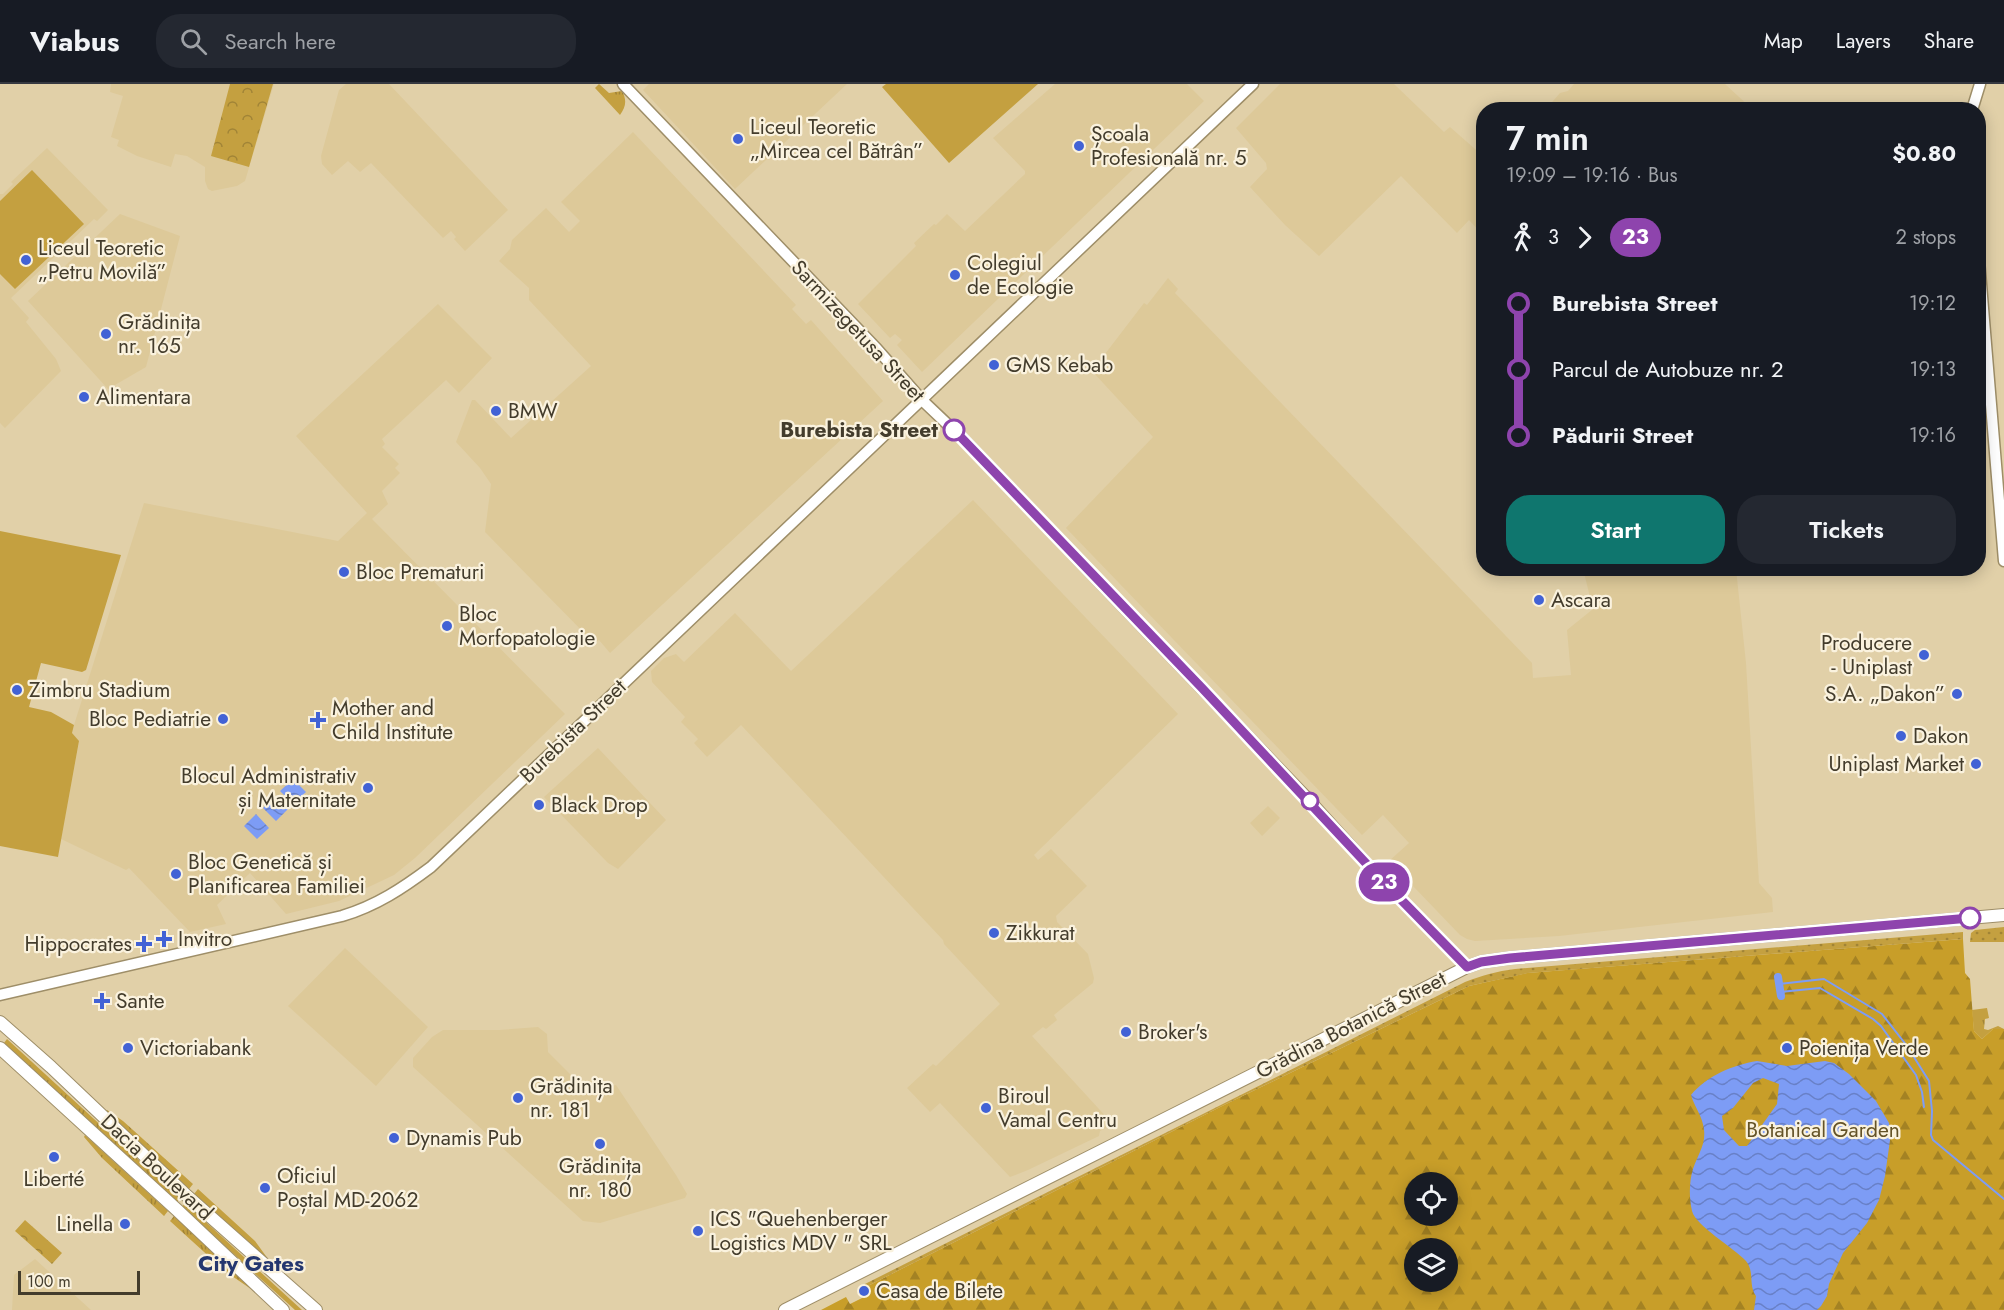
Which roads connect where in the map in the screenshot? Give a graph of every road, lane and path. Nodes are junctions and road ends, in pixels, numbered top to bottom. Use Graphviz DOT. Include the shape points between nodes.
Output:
graph roads {
  1 [pos="623,84"];
  2 [pos="1253,84"];
  3 [pos="1980,84"];
  4 [pos="1974,102"];
  5 [pos="1986,344"];
  6 [pos="922,400"];
  7 [pos="2004,561"];
  8 [pos="2004,915"];
  9 [pos="1467,967"];
  10 [pos="0,995"];
  11 [pos="0,1022"];
  12 [pos="0,1048"];
  13 [pos="283,1310"];
  14 [pos="316,1310"];
  15 [pos="785,1310"];
  1 -- 6 [label="main road, Sarmizegetusa Street"];
  2 -- 6 [label="main road, Burebista Street"];
  3 -- 4 [label="main road"];
  5 -- 7 [label="main road"];
  6 -- 9 [label="main road, Sarmizegetusa Street"];
  6 -- 10 [label="main road, Burebista Street" via="431,867 402,888 375,904 342,916"];
  8 -- 9 [label="main road, Grădina Botanică Street" via="1510,958"];
  9 -- 15 [label="main road, Grădina Botanică Street"];
  11 -- 14 [label="main road, Dacia Boulevard"];
  12 -- 13 [label="main road, Dacia Boulevard"];
}
